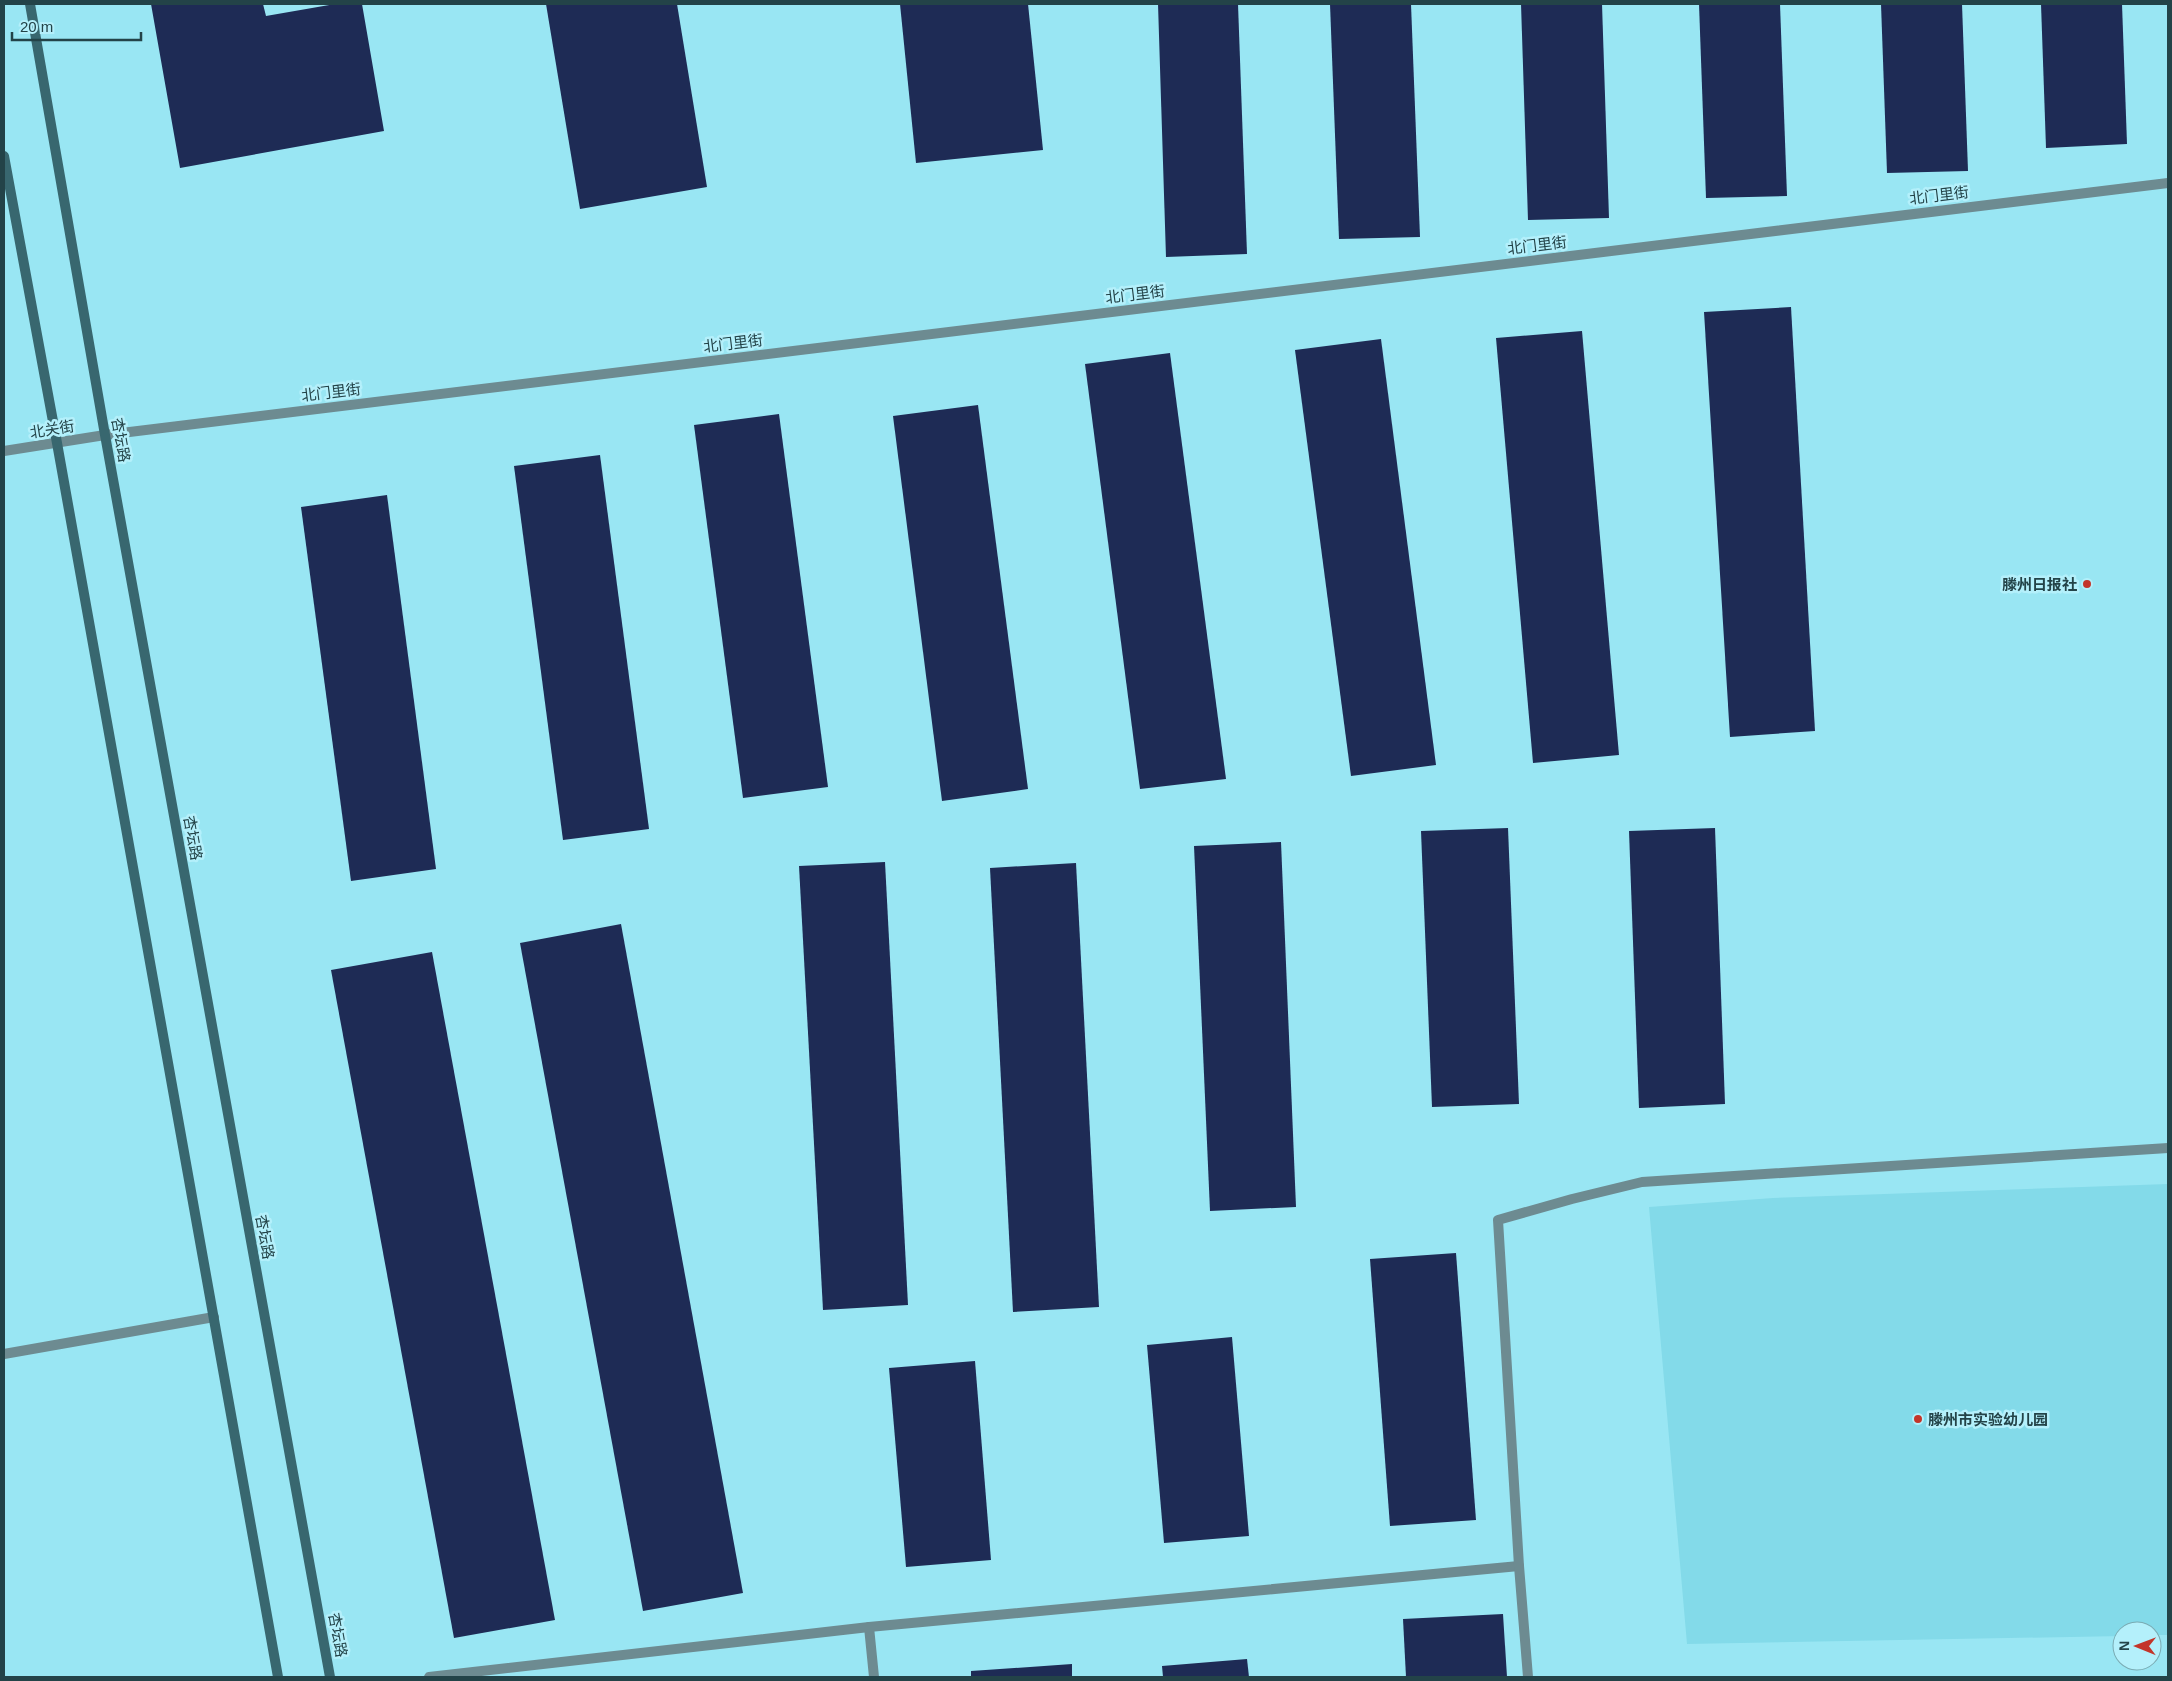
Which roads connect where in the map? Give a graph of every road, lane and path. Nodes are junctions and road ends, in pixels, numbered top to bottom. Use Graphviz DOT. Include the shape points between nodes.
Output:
graph roads {
  1 [pos="30,4"];
  2 [pos="4,156"];
  3 [pos="2168,183"];
  4 [pos="104,435"];
  5 [pos="57,443"];
  6 [pos="4,451"];
  7 [pos="2168,1148"];
  8 [pos="214,1317"];
  9 [pos="4,1354"];
  10 [pos="1518,1566"];
  11 [pos="869,1626"];
  12 [pos="278,1677"];
  13 [pos="330,1677"];
  14 [pos="429,1677"];
  15 [pos="874,1677"];
  16 [pos="1528,1677"];
  1 -- 4 [label="main road, 杏坛路"];
  2 -- 5 [label="main road"];
  3 -- 4 [label="street, 北门里街"];
  4 -- 5 [label="street, 北关街"];
  4 -- 13 [label="main road, 杏坛路"];
  5 -- 6 [label="street, 北关街"];
  5 -- 8 [label="main road"];
  7 -- 10 [label="street" via="1642,1182 1498,1220"];
  8 -- 9 [label="street"];
  8 -- 12 [label="main road"];
  10 -- 11 [label="street"];
  10 -- 16 [label="street"];
  11 -- 14 [label="street"];
  11 -- 15 [label="street"];
}
